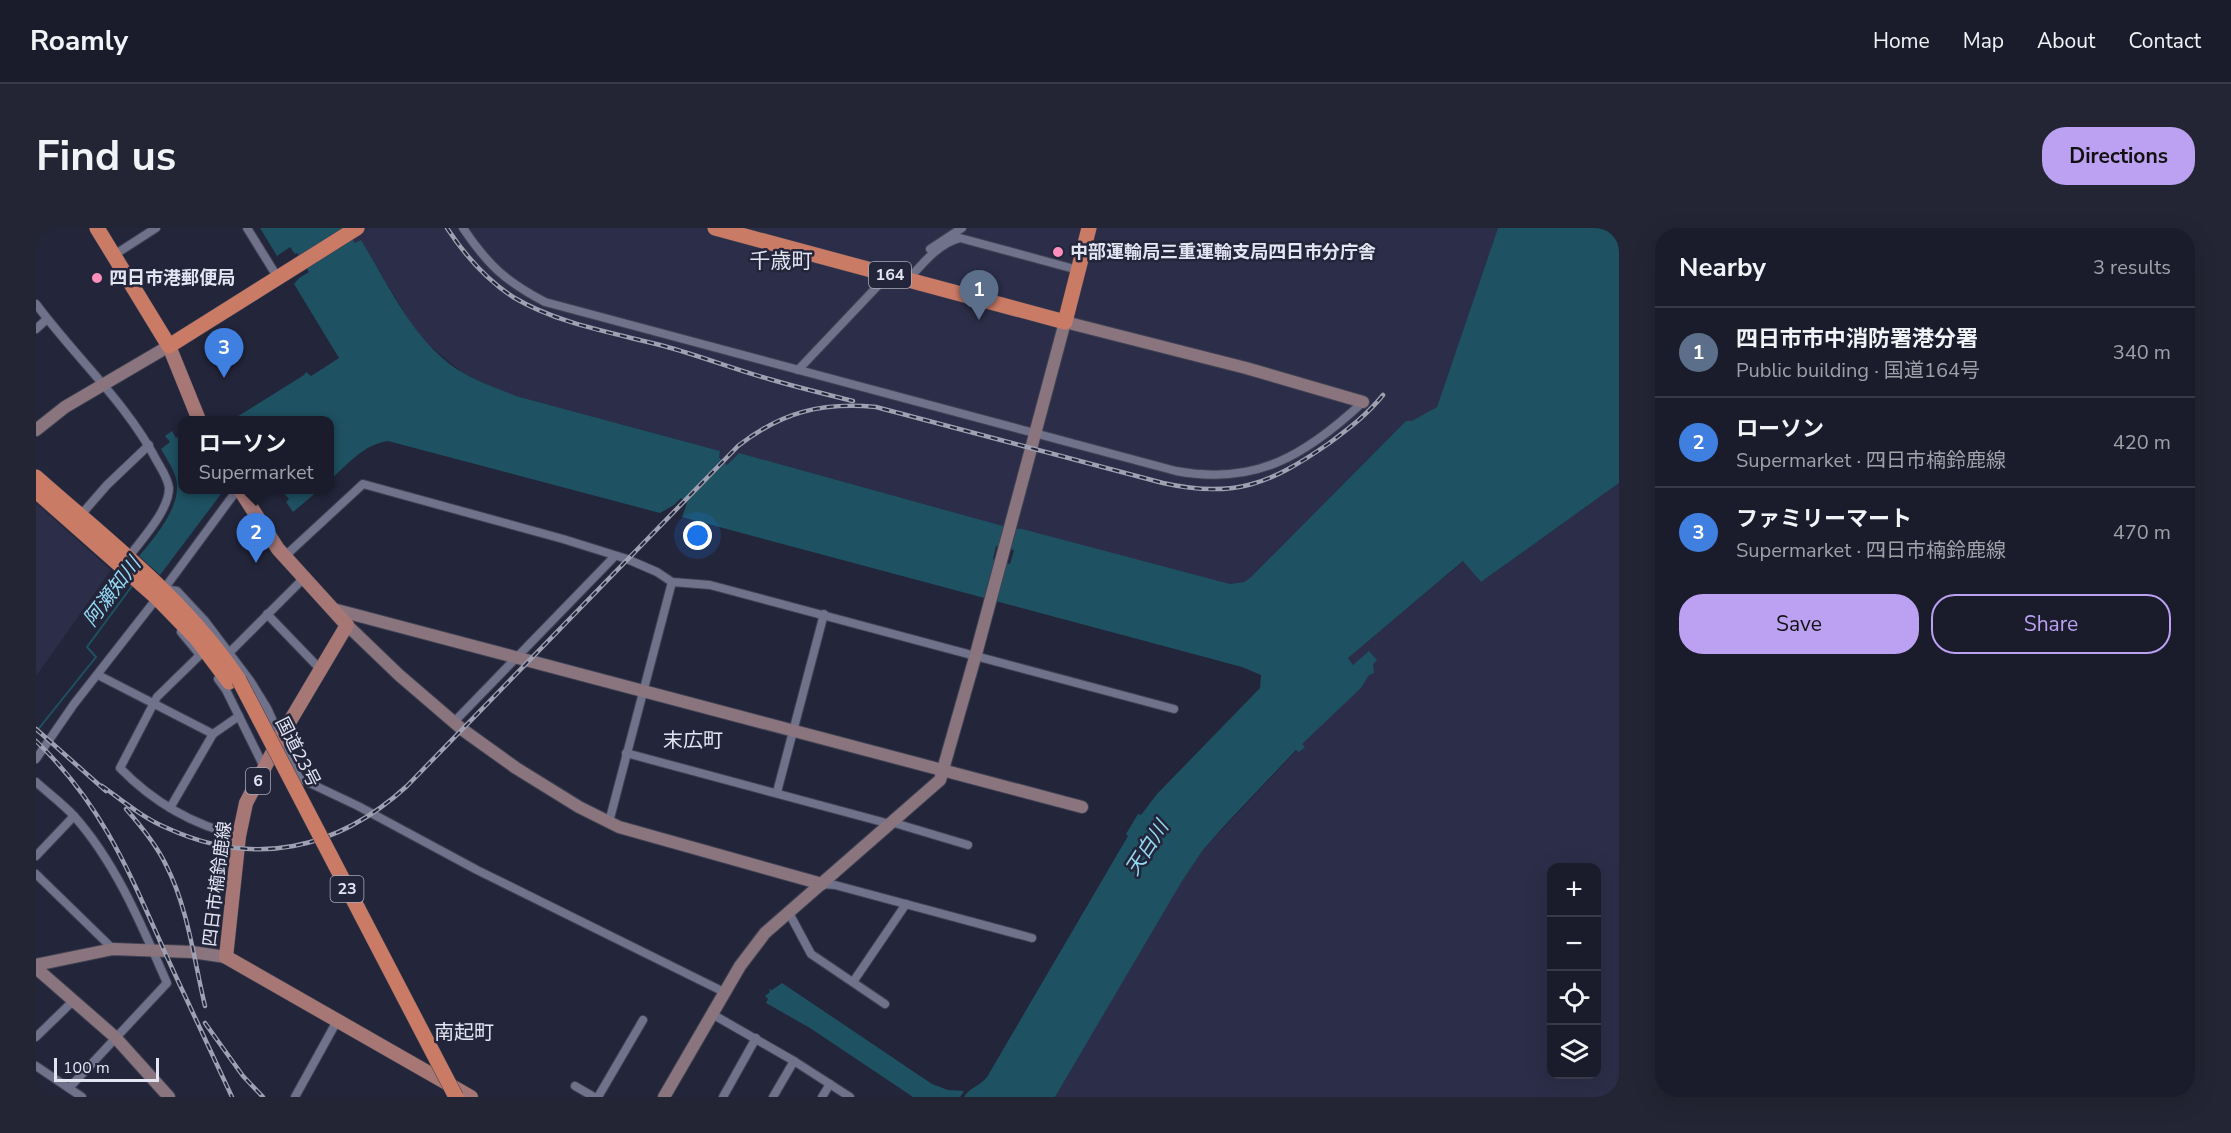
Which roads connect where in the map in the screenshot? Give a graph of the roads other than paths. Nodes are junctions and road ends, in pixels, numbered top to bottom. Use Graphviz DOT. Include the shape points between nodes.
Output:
graph roads {
  1 [pos="97,228"];
  2 [pos="156,228"];
  3 [pos="247,228"];
  4 [pos="463,228"];
  5 [pos="715,228"];
  6 [pos="962,228"];
  7 [pos="1089,228"];
  8 [pos="352,231"];
  9 [pos="114,255"];
  10 [pos="1078,270"];
  11 [pos="278,278"];
  12 [pos="900,278"];
  13 [pos="36,304"];
  14 [pos="47,319"];
  15 [pos="1065,322"];
  16 [pos="36,329"];
  17 [pos="163,349"];
  18 [pos="798,370"];
  19 [pos="106,383"];
  20 [pos="1363,402"];
  21 [pos="197,416"];
  22 [pos="36,430"];
  23 [pos="1034,433"];
  24 [pos="149,445"];
  25 [pos="36,477"];
  26 [pos="36,491"];
  27 [pos="235,494"];
  28 [pos="242,494"];
  29 [pos="80,516"];
  30 [pos="615,556"];
  31 [pos="284,557"];
  32 [pos="126,564"];
  33 [pos="304,578"];
  34 [pos="672,582"];
  35 [pos="160,591"];
  36 [pos="333,609"];
  37 [pos="267,614"];
  38 [pos="824,614"];
  39 [pos="347,625"];
  40 [pos="230,652"];
  41 [pos="976,654"];
  42 [pos="200,655"];
  43 [pos="515,657"];
  44 [pos="321,670"];
  45 [pos="98,675"];
  46 [pos="236,683"];
  47 [pos="642,690"];
  48 [pos="153,704"];
  49 [pos="1174,709"];
  50 [pos="239,716"];
  51 [pos="454,722"];
  52 [pos="794,731"];
  53 [pos="213,734"];
  54 [pos="280,738"];
  55 [pos="626,753"];
  56 [pos="36,759"];
  57 [pos="265,769"];
  58 [pos="944,770"];
  59 [pos="36,782"];
  60 [pos="777,792"];
  61 [pos="1082,807"];
  62 [pos="170,808"];
  63 [pos="74,816"];
  64 [pos="609,822"];
  65 [pos="890,823"];
  66 [pos="239,836"];
  67 [pos="968,845"];
  68 [pos="36,856"];
  69 [pos="36,874"];
  70 [pos="822,884"];
  71 [pos="906,904"];
  72 [pos="788,911"];
  73 [pos="1032,938"];
  74 [pos="113,949"];
  75 [pos="152,949"];
  76 [pos="226,957"];
  77 [pos="36,966"];
  78 [pos="853,982"];
  79 [pos="724,992"];
  80 [pos="73,1000"];
  81 [pos="885,1004"];
  82 [pos="712,1014"];
  83 [pos="643,1020"];
  84 [pos="337,1021"];
  85 [pos="36,1037"];
  86 [pos="115,1037"];
  87 [pos="756,1038"];
  88 [pos="794,1060"];
  89 [pos="36,1066"];
  90 [pos="830,1084"];
  91 [pos="575,1086"];
  92 [pos="71,1089"];
  93 [pos="64,1097"];
  94 [pos="81,1097"];
  95 [pos="168,1097"];
  96 [pos="295,1097"];
  97 [pos="446,1097"];
  98 [pos="456,1097"];
  99 [pos="471,1097"];
  100 [pos="596,1097"];
  101 [pos="664,1097"];
  102 [pos="723,1097"];
  103 [pos="773,1097"];
  104 [pos="822,1097"];
  105 [pos="850,1097"];
  1 -- 9 [label="highway"];
  2 -- 9 [label="street"];
  3 -- 11 [label="street"];
  4 -- 18 [label="street" via="492,266 516,287 545,302"];
  5 -- 12 [label="highway, 164"];
  6 -- 12 [label="street" via="928,251"];
  7 -- 10 [label="highway"];
  8 -- 11 [label="highway"];
  9 -- 17 [label="highway"];
  10 -- 12 [label="street" via="960,238"];
  10 -- 15 [label="highway"];
  11 -- 17 [label="highway"];
  12 -- 15 [label="highway, 164"];
  12 -- 18 [label="street"];
  13 -- 14 [label="street"];
  14 -- 16 [label="street"];
  14 -- 19 [label="street"];
  15 -- 20 [label="street"];
  15 -- 23 [label="street"];
  17 -- 19 [label="street"];
  17 -- 21 [label="main road"];
  18 -- 23 [label="street"];
  19 -- 22 [label="street"];
  19 -- 24 [label="street"];
  20 -- 23 [label="street" via="1288,458 1236,475 1195,475"];
  23 -- 41 [label="street"];
  24 -- 29 [label="street"];
  24 -- 32 [label="street" via="169,489 159,516"];
  25 -- 29 [label="highway, 国道23号 / 23"];
  26 -- 32 [label="highway, 国道23号 / 23"];
  27 -- 35 [label="street"];
  28 -- 31 [label="main road"];
  29 -- 32 [label="highway, 国道23号 / 23"];
  30 -- 31 [label="street" via="363,484"];
  30 -- 34 [label="street"];
  30 -- 43 [label="street"];
  31 -- 33 [label="main road"];
  32 -- 35 [label="highway, 国道23号 / 23"];
  32 -- 35 [label="highway, 国道23号 / 23" via="143,586"];
  33 -- 36 [label="main road"];
  33 -- 37 [label="street"];
  34 -- 38 [label="street" via="710,585"];
  34 -- 47 [label="street"];
  35 -- 40 [label="street" via="177,591"];
  35 -- 42 [label="street" via="162,613"];
  35 -- 45 [label="street"];
  35 -- 46 [label="highway, 国道23号 / 23"];
  36 -- 39 [label="main road"];
  36 -- 43 [label="street"];
  37 -- 40 [label="street"];
  37 -- 44 [label="street"];
  38 -- 41 [label="street"];
  38 -- 52 [label="street"];
  39 -- 44 [label="main road, 四日市楠鈴鹿線 / 6"];
  39 -- 51 [label="street"];
  40 -- 54 [label="street" via="267,708"];
  41 -- 49 [label="street"];
  41 -- 58 [label="street"];
  42 -- 48 [label="street"];
  42 -- 50 [label="street" via="226,690"];
  43 -- 47 [label="street"];
  43 -- 51 [label="street"];
  44 -- 54 [label="main road, 四日市楠鈴鹿線 / 6"];
  45 -- 48 [label="street"];
  45 -- 56 [label="street"];
  46 -- 97 [label="highway, 国道23号 / 23" via="414,1041"];
  46 -- 98 [label="highway, 国道23号 / 23, bridge"];
  47 -- 52 [label="street"];
  47 -- 55 [label="street"];
  48 -- 53 [label="street"];
  48 -- 62 [label="street" via="120,768"];
  50 -- 53 [label="street"];
  50 -- 57 [label="street"];
  51 -- 64 [label="street" via="525,774"];
  52 -- 58 [label="street"];
  52 -- 60 [label="street"];
  53 -- 62 [label="street"];
  54 -- 57 [label="main road, 四日市楠鈴鹿線 / 6"];
  54 -- 79 [label="street" via="299,778"];
  55 -- 60 [label="street"];
  55 -- 64 [label="street"];
  57 -- 66 [label="main road, 四日市楠鈴鹿線 / 6" via="246,803"];
  58 -- 61 [label="street"];
  58 -- 65 [label="street" via="940,780"];
  59 -- 63 [label="street"];
  60 -- 65 [label="street"];
  62 -- 66 [label="street"];
  63 -- 68 [label="street"];
  63 -- 75 [label="street" via="110,866"];
  64 -- 70 [label="street"];
  65 -- 67 [label="street"];
  65 -- 70 [label="street"];
  66 -- 76 [label="main road, 四日市楠鈴鹿線 / 6"];
  69 -- 74 [label="street"];
  70 -- 71 [label="street"];
  70 -- 72 [label="street"];
  71 -- 73 [label="street"];
  71 -- 78 [label="street"];
  72 -- 78 [label="street" via="811,954"];
  72 -- 79 [label="street" via="750,951"];
  74 -- 75 [label="street"];
  74 -- 77 [label="street"];
  75 -- 76 [label="street"];
  75 -- 86 [label="street" via="167,983"];
  76 -- 84 [label="main road, 四日市楠鈴鹿線"];
  77 -- 80 [label="street"];
  78 -- 81 [label="street"];
  79 -- 82 [label="street"];
  80 -- 85 [label="street"];
  80 -- 86 [label="street"];
  82 -- 87 [label="street"];
  82 -- 101 [label="street"];
  83 -- 100 [label="street"];
  84 -- 96 [label="street"];
  84 -- 99 [label="main road, 四日市楠鈴鹿線"];
  86 -- 92 [label="street"];
  86 -- 95 [label="street"];
  87 -- 88 [label="street"];
  87 -- 102 [label="street"];
  88 -- 90 [label="street"];
  88 -- 103 [label="street"];
  89 -- 92 [label="street"];
  90 -- 104 [label="street"];
  90 -- 105 [label="street"];
  91 -- 100 [label="street"];
  92 -- 93 [label="street"];
  92 -- 94 [label="street"];
}
